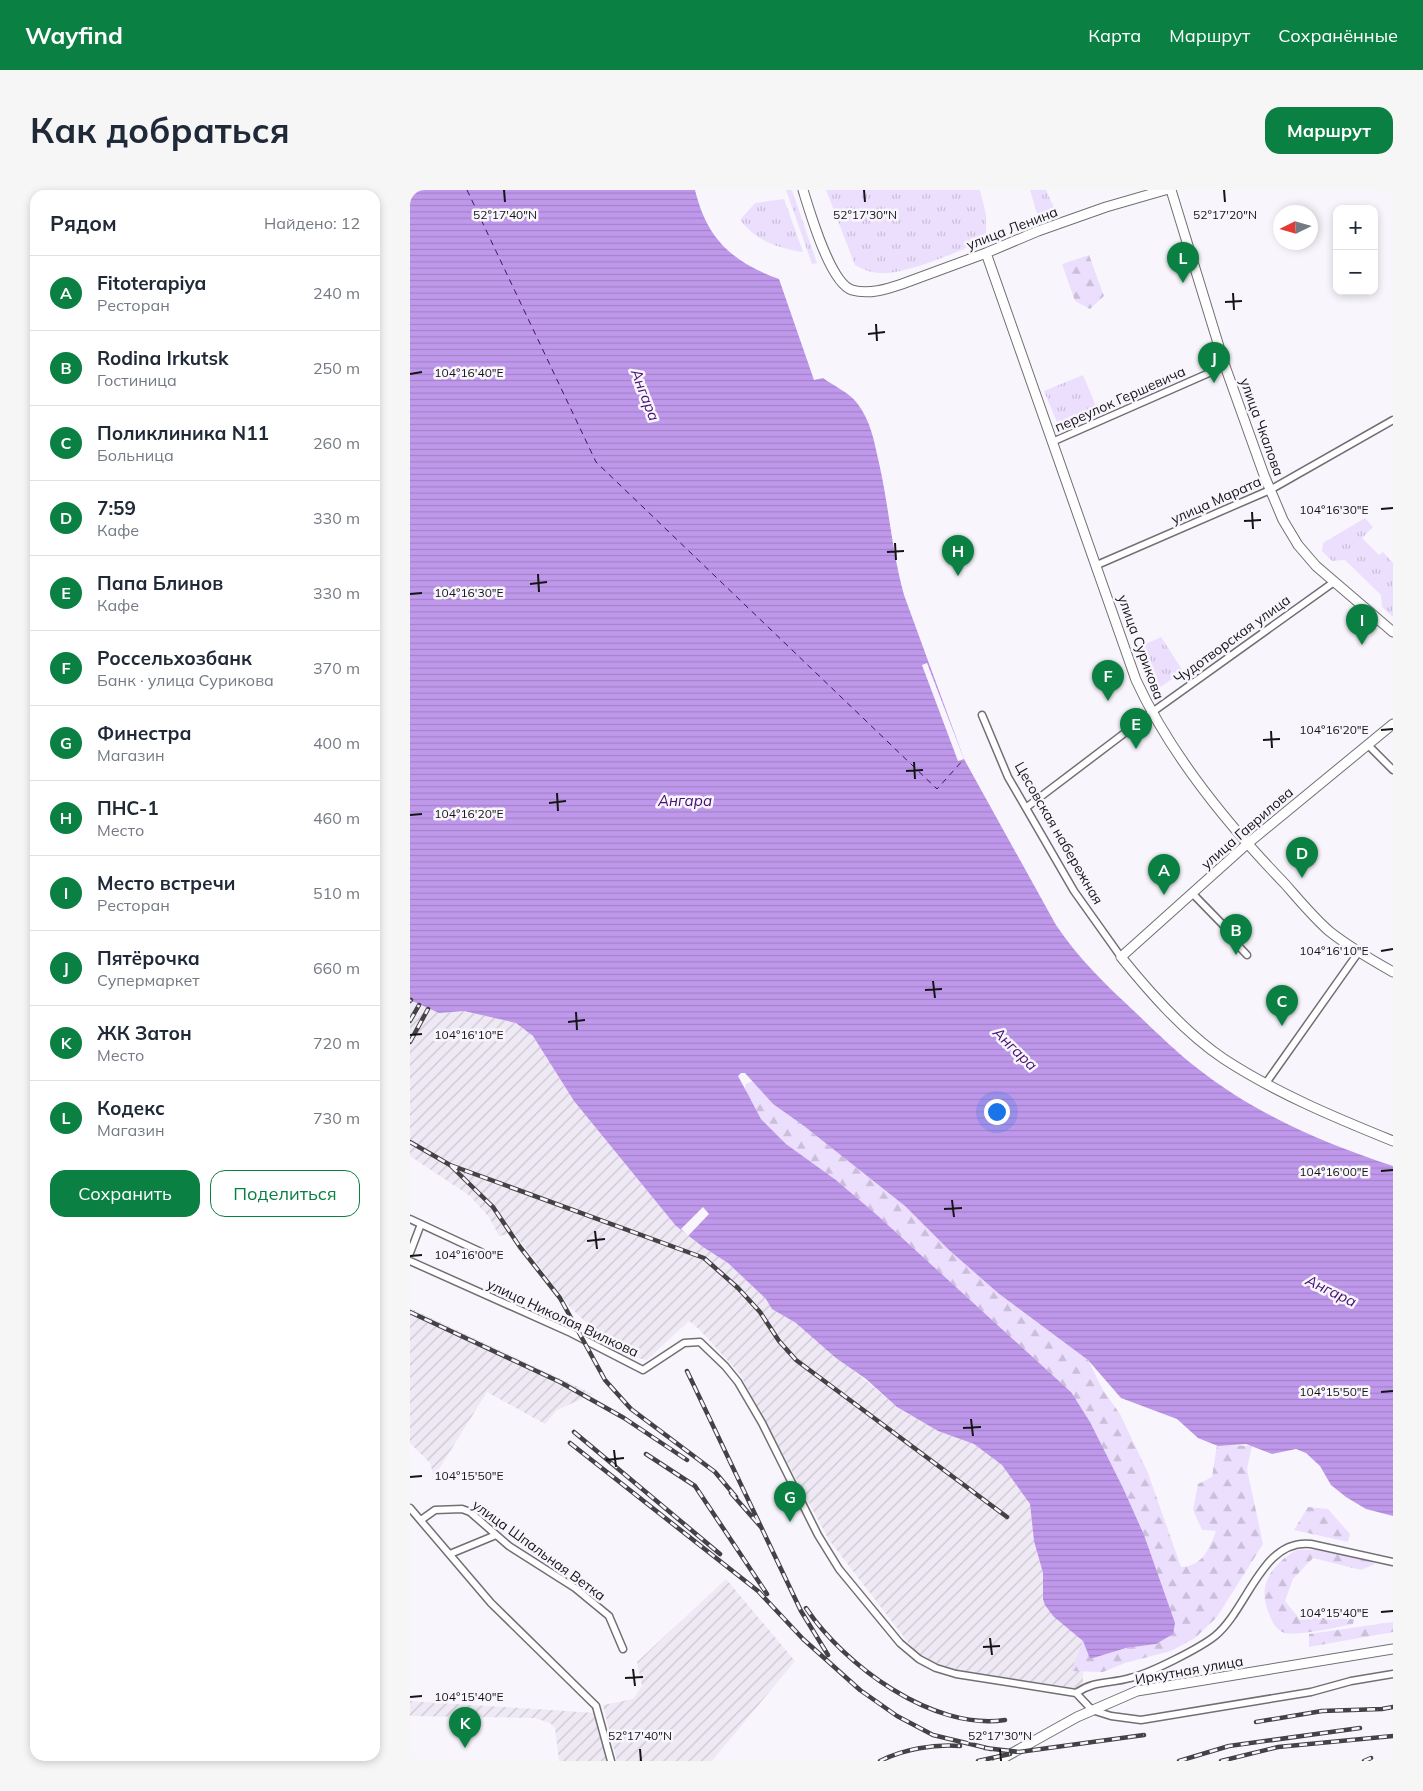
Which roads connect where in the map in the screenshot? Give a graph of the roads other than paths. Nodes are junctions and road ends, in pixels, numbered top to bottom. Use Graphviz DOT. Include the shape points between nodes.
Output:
graph roads {
  1 [pos="803,190"];
  2 [pos="1165,190"];
  3 [pos="1171,190"];
  4 [pos="986,253"];
  5 [pos="1225,366"];
  6 [pos="1393,420"];
  7 [pos="1052,442"];
  8 [pos="1270,490"];
  9 [pos="1097,565"];
  10 [pos="1334,582"];
  11 [pos="1393,632"];
  12 [pos="1151,713"];
  13 [pos="982,715"];
  14 [pos="1393,724"];
  15 [pos="1368,745"];
  16 [pos="1393,770"];
  17 [pos="1026,807"];
  18 [pos="1247,844"];
  19 [pos="1192,893"];
  20 [pos="1358,953"];
  21 [pos="1247,955"];
  22 [pos="1121,957"];
  23 [pos="1393,972"];
  24 [pos="1266,1083"];
  25 [pos="1393,1141"];
  26 [pos="410,1220"];
  27 [pos="421,1224"];
  28 [pos="410,1252"];
  29 [pos="481,1252"];
  30 [pos="410,1261"];
  31 [pos="410,1508"];
  32 [pos="421,1520"];
  33 [pos="496,1535"];
  34 [pos="450,1554"];
  35 [pos="1393,1562"];
  36 [pos="623,1649"];
  37 [pos="1393,1650"];
  38 [pos="1393,1674"];
  39 [pos="1076,1693"];
  40 [pos="1092,1710"];
  41 [pos="611,1761"];
  42 [pos="998,1761"];
  1 -- 4 [label="main road, улица Ленина" via="835,275 851,290 885,290"];
  2 -- 4 [label="main road, улица Ленина" via="1106,207"];
  3 -- 5 [label="main road, улица Чкалова"];
  4 -- 7 [label="main road, улица Сурикова"];
  5 -- 7 [label="street, переулок Гершевича"];
  5 -- 8 [label="main road, улица Чкалова"];
  6 -- 8 [label="street, улица Марата"];
  7 -- 9 [label="main road, улица Сурикова"];
  8 -- 9 [label="street, улица Марата"];
  8 -- 10 [label="main road, улица Чкалова" via="1290,533 1316,566"];
  9 -- 12 [label="main road, улица Сурикова" via="1136,680"];
  10 -- 11 [label="main road, улица Чкалова"];
  10 -- 12 [label="street, Чудотворская улица"];
  12 -- 17 [label="street, Чудотворская улица"];
  12 -- 18 [label="main road, улица Сурикова" via="1196,779"];
  13 -- 17 [label="street, Цесовская набережная" via="1008,777"];
  14 -- 15 [label="main road, улица Гаврилова"];
  15 -- 16 [label="street"];
  15 -- 18 [label="main road, улица Гаврилова"];
  17 -- 22 [label="street, Цесовская набережная" via="1074,891"];
  18 -- 19 [label="main road, улица Гаврилова"];
  18 -- 20 [label="main road, улица Сурикова" via="1328,930"];
  19 -- 21 [label="street" via="1230,932 1231,938"];
  19 -- 22 [label="main road, улица Гаврилова"];
  20 -- 23 [label="main road, улица Сурикова"];
  20 -- 24 [label="street"];
  22 -- 24 [label="main road, Цесовская набережная" via="1178,1020 1223,1058"];
  24 -- 25 [label="main road, Цесовская набережная"];
  26 -- 27 [label="street"];
  27 -- 28 [label="street"];
  27 -- 29 [label="street"];
  30 -- 39 [label="street, улица Николая Вилкова" via="571,1333 643,1370 684,1343 700,1342 738,1382 818,1535 840,1569 900,1643 919,1660 956,1674"];
  31 -- 32 [label="street"];
  32 -- 33 [label="street, улица Шпальная Ветка" via="435,1510 462,1509"];
  32 -- 34 [label="street"];
  33 -- 34 [label="street"];
  33 -- 36 [label="street, улица Шпальная Ветка" via="540,1568 575,1588 609,1616"];
  34 -- 41 [label="street" via="491,1603 596,1706"];
  35 -- 39 [label="street" via="1299,1542 1286,1547 1272,1558 1231,1618 1198,1648 1131,1678 1088,1684"];
  37 -- 40 [label="main road, Иркутная улица" via="1137,1691"];
  38 -- 40 [label="street" via="1311,1692 1141,1720"];
  39 -- 40 [label="street"];
  40 -- 42 [label="main road, Иркутная улица"];
}
